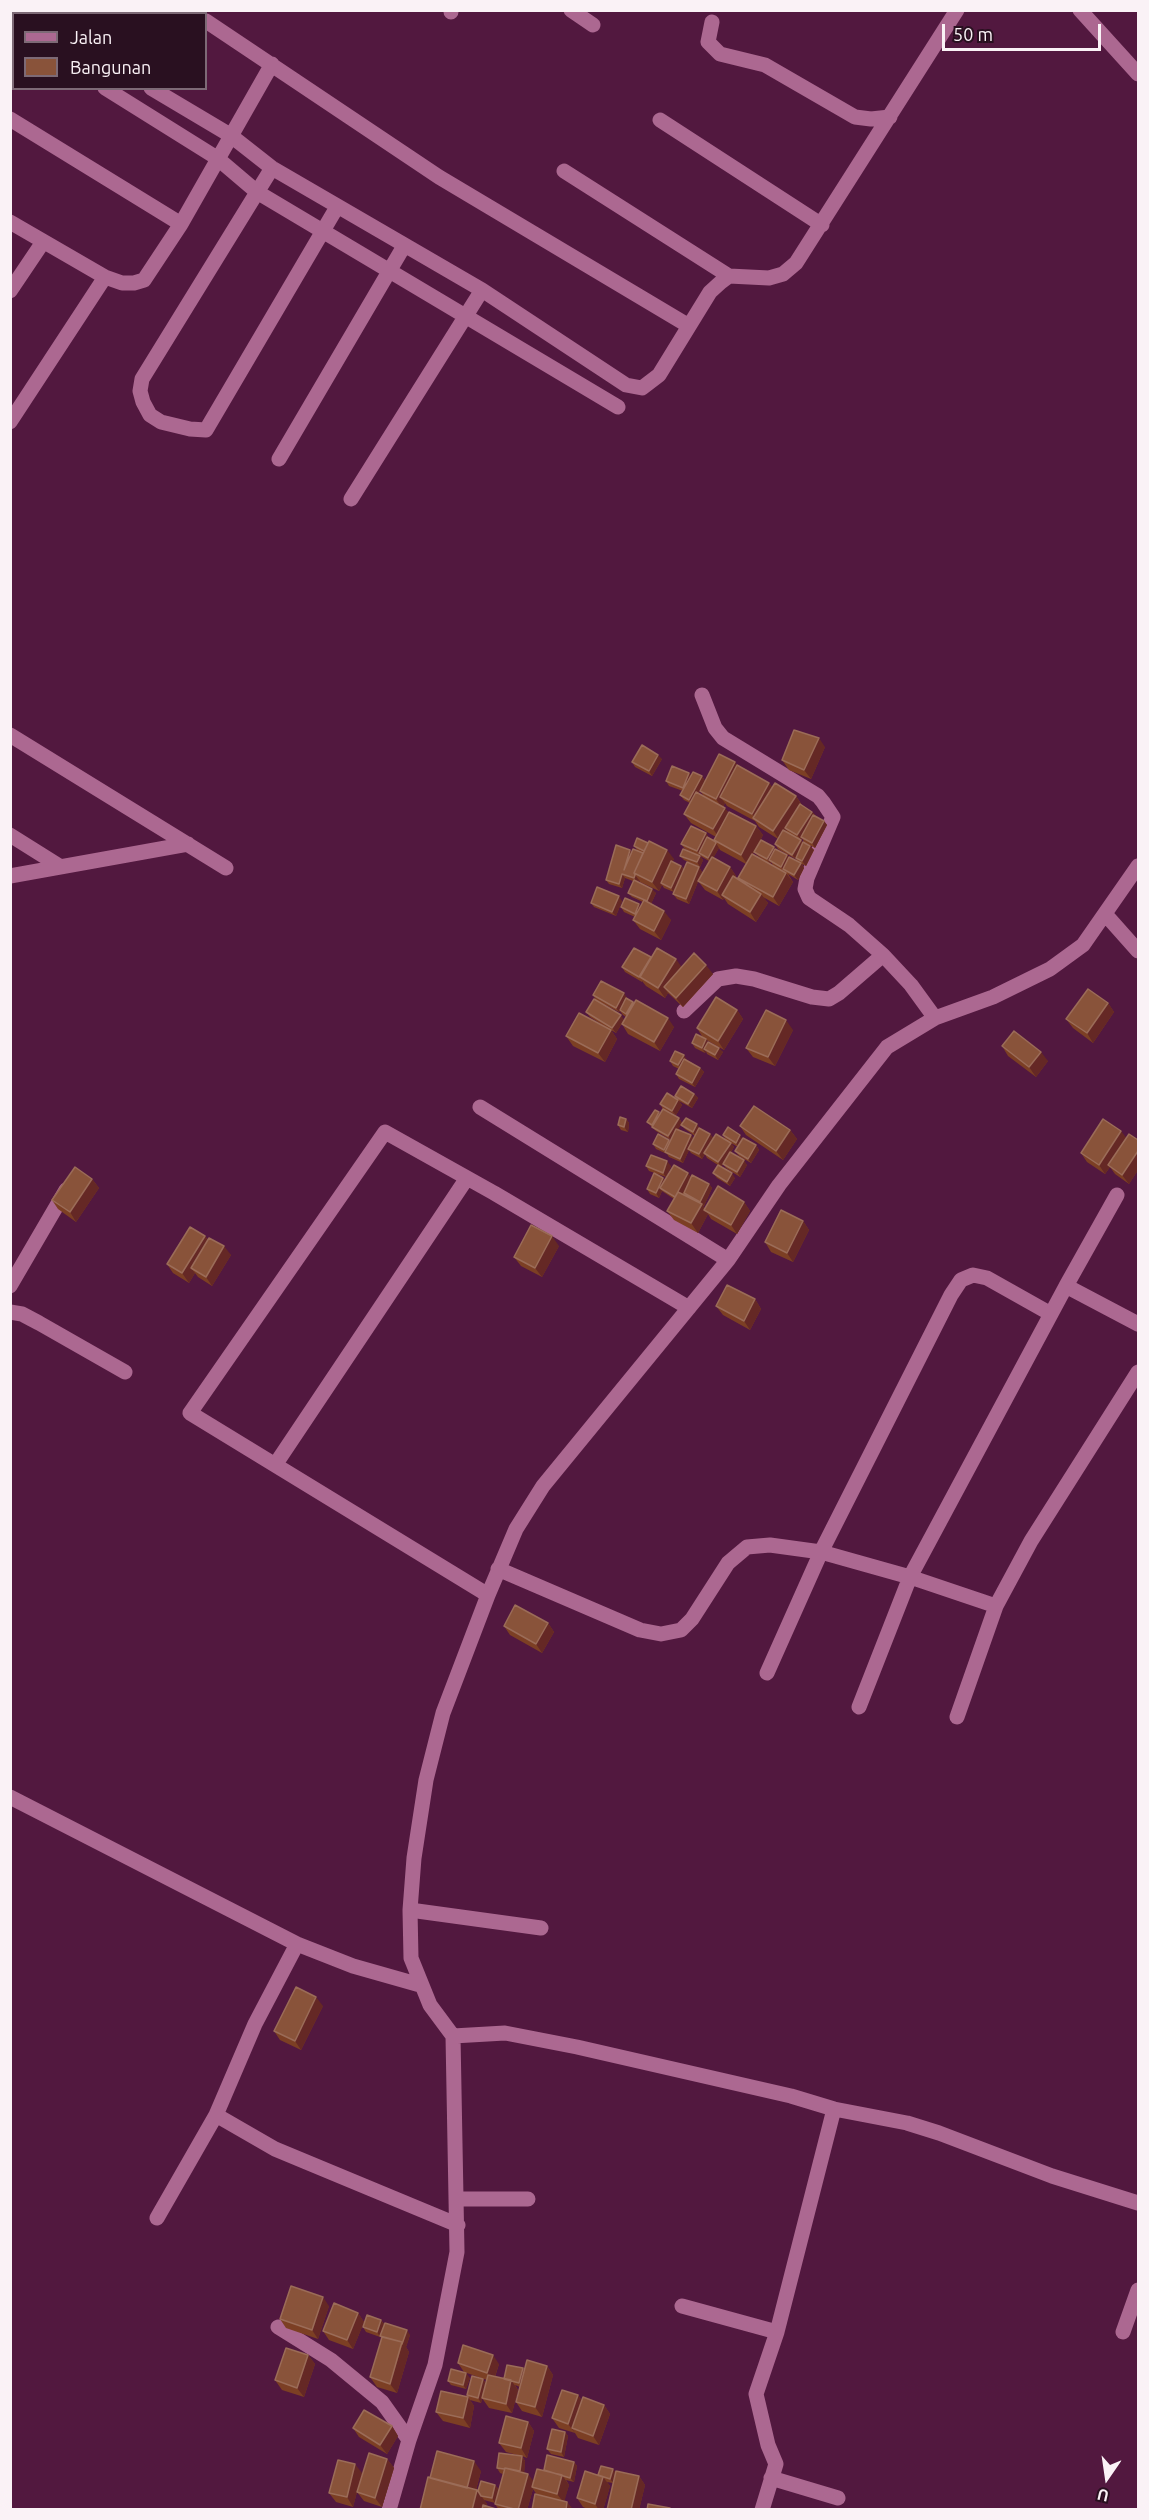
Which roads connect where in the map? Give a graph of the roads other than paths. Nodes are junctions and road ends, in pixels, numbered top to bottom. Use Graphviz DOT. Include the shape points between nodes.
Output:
graph roads {
  1 [pos="571,10"];
  2 [pos="957,10"];
  3 [pos="1080,10"];
  4 [pos="207,22"];
  5 [pos="712,22"];
  6 [pos="593,25"];
  7 [pos="272,64"];
  8 [pos="1138,74"];
  9 [pos="108,90"];
  10 [pos="154,90"];
  11 [pos="890,117"];
  12 [pos="10,119"];
  13 [pos="660,120"];
  14 [pos="230,135"];
  15 [pos="217,158"];
  16 [pos="272,168"];
  17 [pos="564,171"];
  18 [pos="257,192"];
  19 [pos="337,207"];
  20 [pos="10,222"];
  21 [pos="181,224"];
  22 [pos="822,225"];
  23 [pos="323,231"];
  24 [pos="44,242"];
  25 [pos="404,246"];
  26 [pos="391,270"];
  27 [pos="729,276"];
  28 [pos="105,277"];
  29 [pos="482,290"];
  30 [pos="10,291"];
  31 [pos="465,315"];
  32 [pos="689,326"];
  33 [pos="618,407"];
  34 [pos="10,422"];
  35 [pos="279,459"];
  36 [pos="351,499"];
  37 [pos="702,694"];
  38 [pos="10,735"];
  39 [pos="10,836"];
  40 [pos="188,844"];
  41 [pos="1138,866"];
  42 [pos="61,867"];
  43 [pos="226,868"];
  44 [pos="10,876"];
  45 [pos="1106,915"];
  46 [pos="1138,951"];
  47 [pos="883,955"];
  48 [pos="684,1011"];
  49 [pos="935,1018"];
  50 [pos="480,1107"];
  51 [pos="466,1178"];
  52 [pos="68,1185"];
  53 [pos="1116,1195"];
  54 [pos="728,1260"];
  55 [pos="10,1286"];
  56 [pos="1066,1286"];
  57 [pos="689,1308"];
  58 [pos="10,1312"];
  59 [pos="1051,1314"];
  60 [pos="1138,1324"];
  61 [pos="125,1372"];
  62 [pos="1138,1372"];
  63 [pos="275,1465"];
  64 [pos="821,1552"];
  65 [pos="498,1569"];
  66 [pos="910,1577"];
  67 [pos="488,1594"];
  68 [pos="996,1606"];
  69 [pos="767,1673"];
  70 [pos="859,1707"];
  71 [pos="957,1717"];
  72 [pos="10,1797"];
  73 [pos="410,1910"];
  74 [pos="541,1928"];
  75 [pos="297,1944"];
  76 [pos="420,1985"];
  77 [pos="453,2036"];
  78 [pos="834,2109"];
  79 [pos="216,2115"];
  80 [pos="457,2199"];
  81 [pos="528,2199"];
  82 [pos="1138,2203"];
  83 [pos="157,2218"];
  84 [pos="458,2225"];
  85 [pos="1138,2290"];
  86 [pos="682,2306"];
  87 [pos="278,2327"];
  88 [pos="777,2331"];
  89 [pos="1123,2332"];
  90 [pos="409,2440"];
  91 [pos="771,2478"];
  92 [pos="838,2498"];
  93 [pos="389,2510"];
  94 [pos="762,2510"];
  1 -- 6 [label="street"];
  2 -- 11 [label="street"];
  3 -- 8 [label="street"];
  4 -- 7 [label="street"];
  5 -- 11 [label="street" via="708,42 720,54 765,65 855,117"];
  7 -- 14 [label="street"];
  7 -- 32 [label="street" via="440,177"];
  9 -- 15 [label="street"];
  10 -- 14 [label="street"];
  11 -- 22 [label="street"];
  12 -- 21 [label="street"];
  13 -- 22 [label="street"];
  14 -- 15 [label="street"];
  14 -- 16 [label="street"];
  15 -- 18 [label="street"];
  15 -- 21 [label="street"];
  16 -- 18 [label="street"];
  16 -- 19 [label="street"];
  17 -- 27 [label="street"];
  18 -- 23 [label="street"];
  18 -- 23 [label="street" via="141,380 142,402 150,415 161,422 206,430"];
  19 -- 23 [label="street"];
  19 -- 25 [label="street"];
  20 -- 24 [label="street"];
  21 -- 28 [label="street" via="144,280 122,283"];
  22 -- 27 [label="street" via="796,263 783,274 769,278"];
  23 -- 26 [label="street"];
  24 -- 28 [label="street"];
  24 -- 30 [label="street"];
  25 -- 26 [label="street"];
  25 -- 29 [label="street"];
  26 -- 31 [label="street"];
  26 -- 35 [label="street"];
  27 -- 32 [label="street" via="710,292"];
  28 -- 34 [label="street"];
  29 -- 31 [label="street"];
  29 -- 32 [label="street" via="634,388 642,388 659,375"];
  31 -- 33 [label="street"];
  31 -- 36 [label="street"];
  37 -- 47 [label="street" via="723,738 823,802 833,817 807,878 808,898 849,925"];
  38 -- 40 [label="street"];
  39 -- 42 [label="street"];
  40 -- 42 [label="street"];
  40 -- 43 [label="street"];
  41 -- 45 [label="street"];
  42 -- 44 [label="street"];
  45 -- 46 [label="street"];
  45 -- 49 [label="street" via="1083,945 1050,969 993,997"];
  47 -- 48 [label="street" via="829,999 736,976 718,979"];
  47 -- 49 [label="street"];
  49 -- 54 [label="street" via="887,1047 874,1062 779,1185"];
  50 -- 54 [label="street"];
  51 -- 57 [label="street"];
  51 -- 63 [label="street"];
  51 -- 63 [label="street" via="385,1132 190,1413"];
  52 -- 55 [label="street"];
  53 -- 56 [label="street"];
  54 -- 57 [label="street"];
  56 -- 59 [label="street"];
  56 -- 60 [label="street"];
  57 -- 65 [label="street" via="543,1486 516,1529"];
  58 -- 61 [label="street" via="22,1314"];
  59 -- 64 [label="street" via="987,1278 973,1275 961,1280"];
  59 -- 66 [label="street"];
  62 -- 68 [label="street" via="1030,1541"];
  63 -- 67 [label="street"];
  64 -- 65 [label="street" via="770,1545 747,1547 728,1563 692,1619 681,1630 661,1634 640,1630"];
  64 -- 66 [label="street"];
  64 -- 69 [label="street"];
  65 -- 67 [label="street"];
  66 -- 68 [label="street"];
  66 -- 70 [label="street"];
  67 -- 73 [label="street" via="443,1713 426,1780"];
  68 -- 71 [label="street"];
  72 -- 75 [label="street"];
  73 -- 74 [label="street"];
  73 -- 76 [label="street" via="411,1958"];
  75 -- 76 [label="street" via="353,1966"];
  75 -- 79 [label="street" via="255,2024"];
  76 -- 77 [label="street"];
  77 -- 78 [label="street" via="505,2034 556,2043"];
  77 -- 80 [label="street"];
  78 -- 82 [label="street" via="939,2133 1052,2176"];
  78 -- 88 [label="street"];
  79 -- 83 [label="street"];
  79 -- 84 [label="street" via="275,2149"];
  80 -- 81 [label="street"];
  80 -- 84 [label="street"];
  84 -- 90 [label="street" via="452,2285 435,2365"];
  85 -- 89 [label="street"];
  86 -- 88 [label="street"];
  87 -- 90 [label="street" via="331,2360 382,2402"];
  88 -- 91 [label="street" via="756,2394 776,2464"];
  90 -- 93 [label="street"];
  91 -- 92 [label="street"];
  91 -- 94 [label="street"];
}
